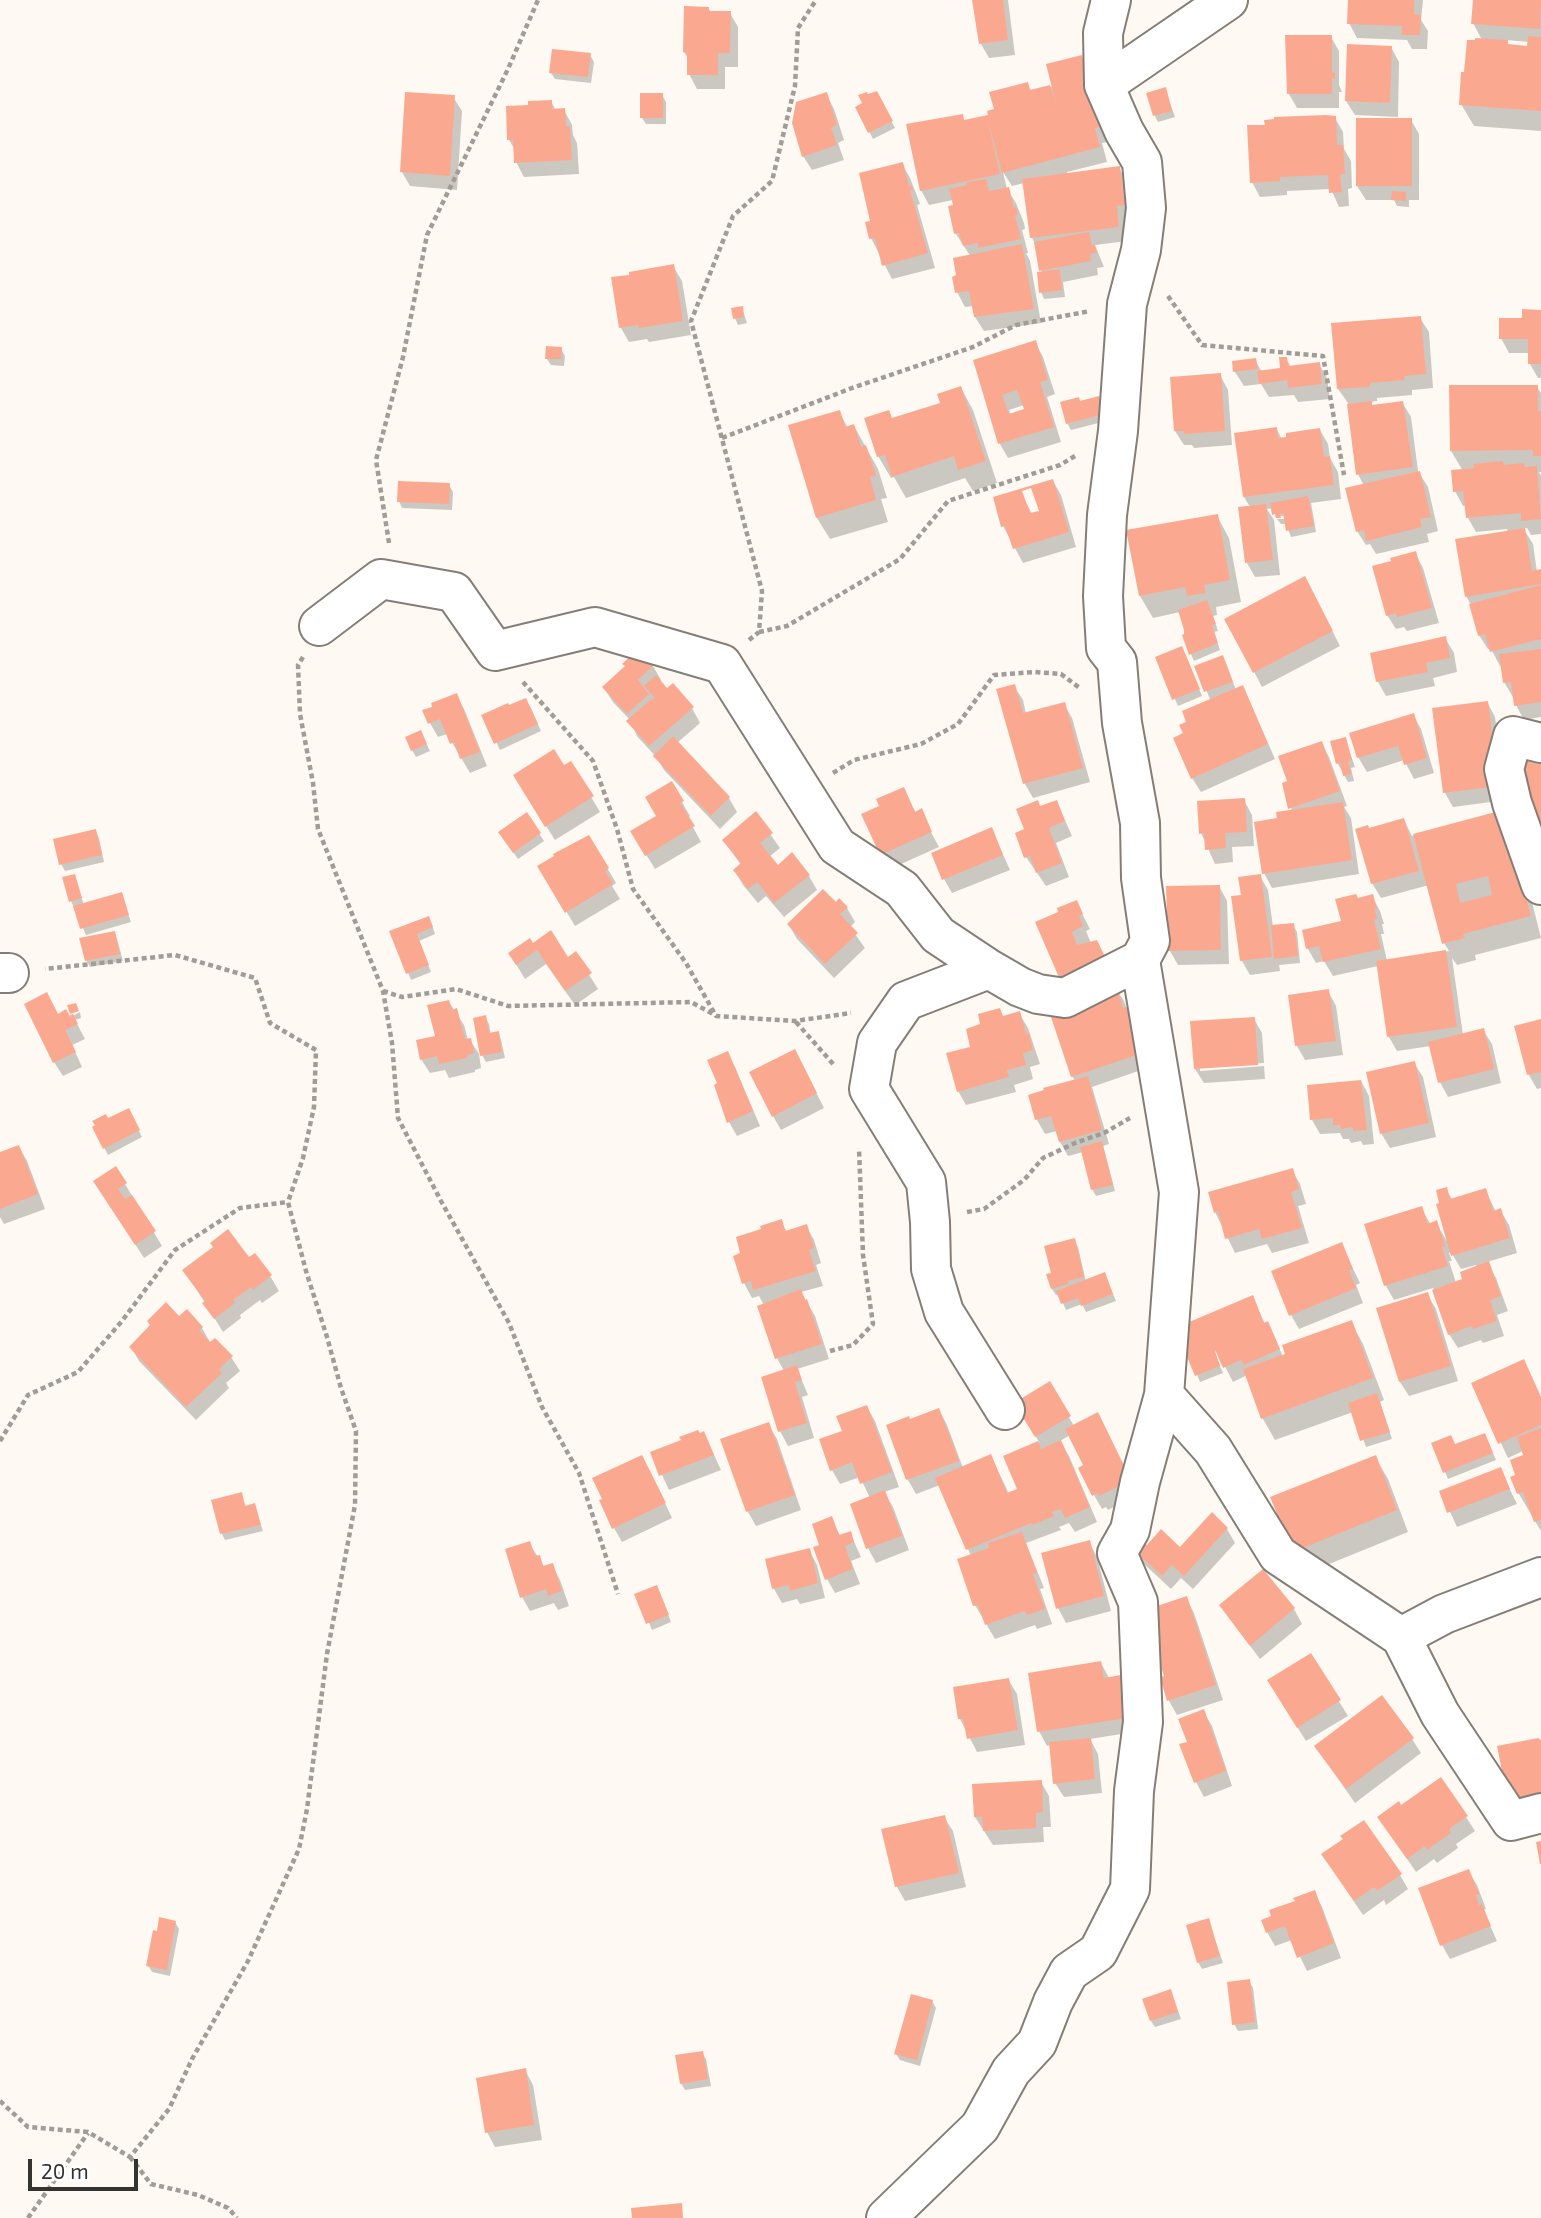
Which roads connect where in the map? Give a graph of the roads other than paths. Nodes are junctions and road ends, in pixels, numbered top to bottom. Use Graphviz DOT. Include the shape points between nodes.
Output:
graph roads {
  1 [pos="1111,0"];
  2 [pos="1228,0"];
  3 [pos="1104,85"];
  4 [pos="319,626"];
  5 [pos="1541,743"];
  6 [pos="1541,885"];
  7 [pos="1140,960"];
  8 [pos="989,969"];
  9 [pos="1164,1395"];
  10 [pos="1005,1410"];
  11 [pos="1541,1577"];
  12 [pos="1401,1637"];
  13 [pos="1541,1813"];
  14 [pos="886,2218"];
  1 -- 3 [label="street" via="1103,33"];
  2 -- 3 [label="street"];
  3 -- 7 [label="street" via="1142,162 1146,208 1127,304 1103,596 1106,648 1117,662 1122,723 1140,823 1141,878 1150,941"];
  4 -- 8 [label="street" via="381,579 454,592 495,652 595,627 722,664 837,846 902,889 938,935"];
  5 -- 6 [label="street" via="1513,736 1504,769"];
  7 -- 8 [label="street" via="1065,998 1038,994"];
  7 -- 9 [label="street" via="1179,1192"];
  8 -- 10 [label="street" via="906,1001 877,1043 869,1089 926,1182 931,1269 944,1312"];
  9 -- 12 [label="street" via="1213,1450 1278,1555"];
  9 -- 14 [label="street" via="1130,1530 1117,1553 1139,1615 1143,1722 1134,1791 1130,1889 1098,1952 1069,1972 1037,2043 1011,2071 980,2127"];
  11 -- 12 [label="street"];
  12 -- 13 [label="street" via="1440,1714 1511,1821"];
}
